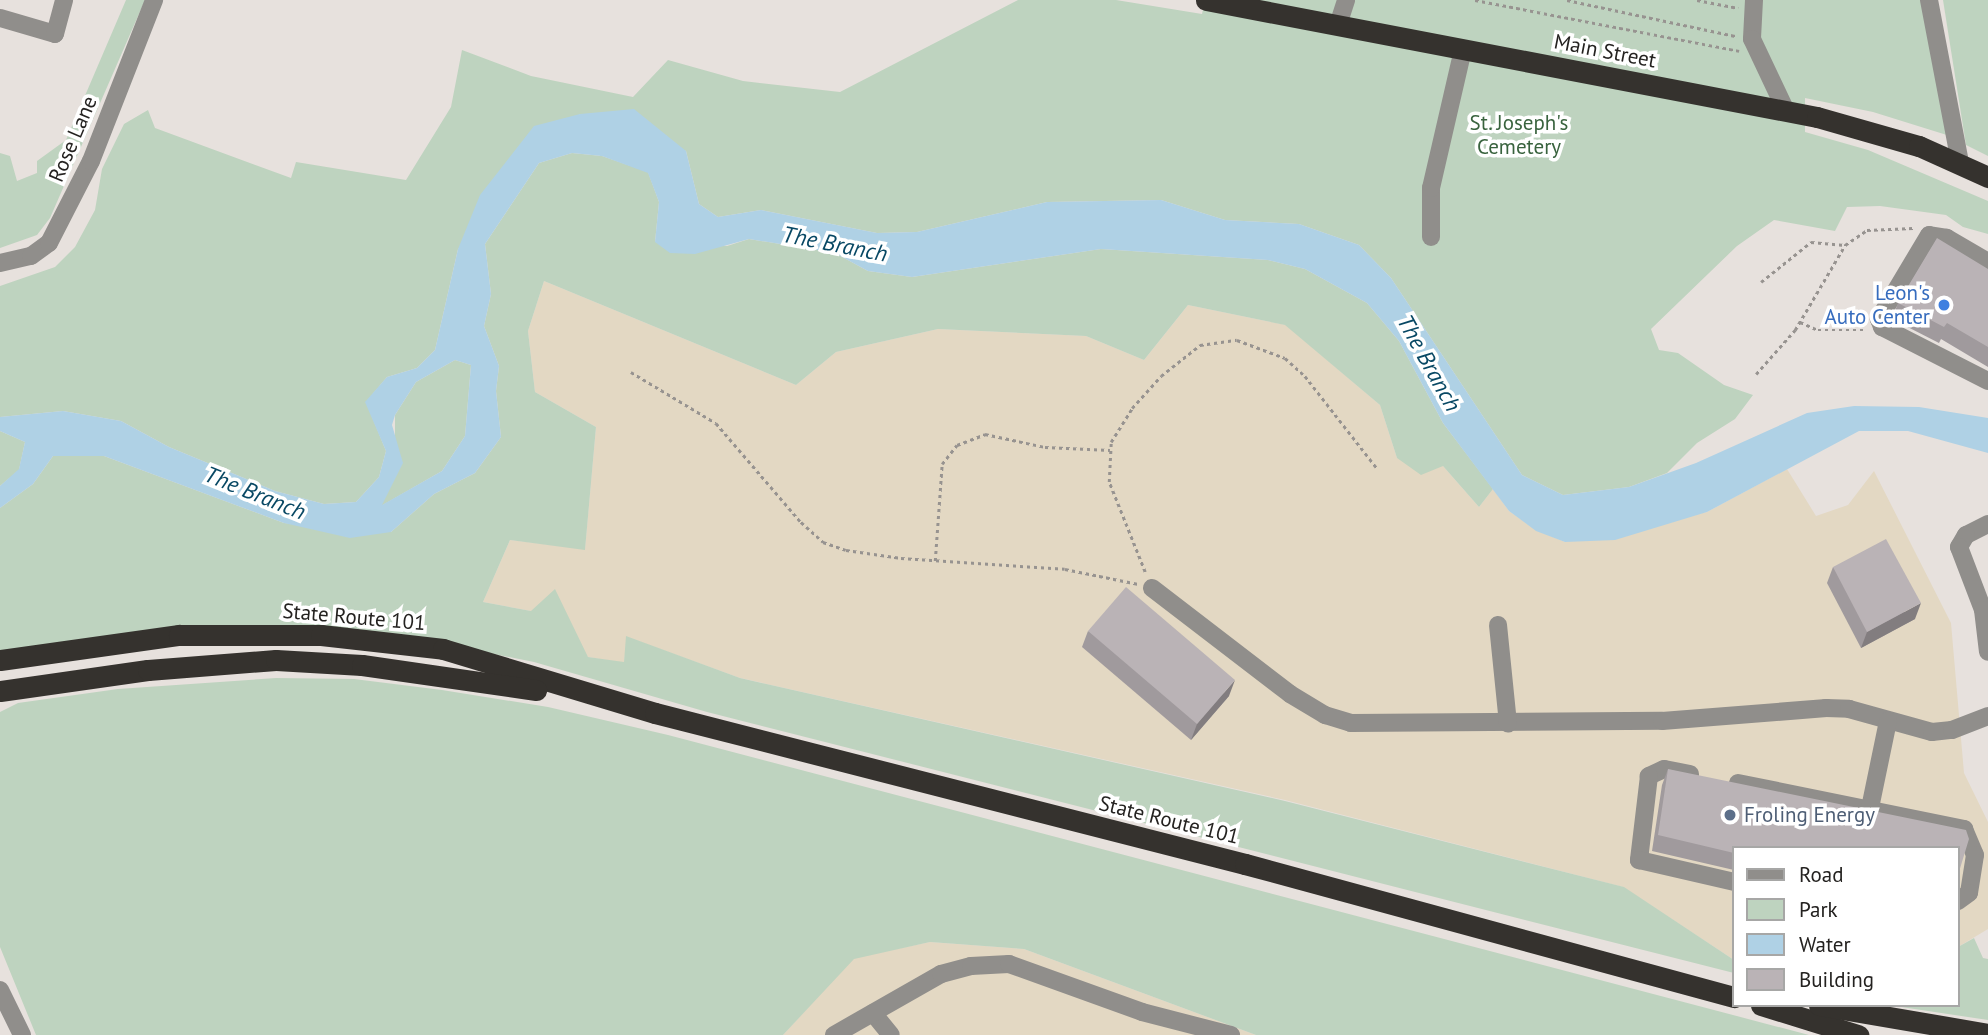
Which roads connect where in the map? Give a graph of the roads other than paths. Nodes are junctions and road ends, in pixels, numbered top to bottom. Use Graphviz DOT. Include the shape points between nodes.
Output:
graph roads {
  1 [pos="64,0"];
  2 [pos="153,0"];
  3 [pos="1209,0"];
  4 [pos="1346,0"];
  5 [pos="1930,0"];
  6 [pos="1753,5"];
  7 [pos="0,18"];
  8 [pos="1338,25"];
  9 [pos="1463,49"];
  10 [pos="1786,111"];
  11 [pos="1960,162"];
  12 [pos="1988,177"];
  13 [pos="1431,237"];
  14 [pos="1988,262"];
  15 [pos="0,263"];
  16 [pos="1988,381"];
  17 [pos="1988,524"];
  18 [pos="1152,588"];
  19 [pos="1987,620"];
  20 [pos="1498,625"];
  21 [pos="1988,652"];
  22 [pos="0,660"];
  23 [pos="42,685"];
  24 [pos="0,691"];
  25 [pos="0,702"];
  26 [pos="655,713"];
  27 [pos="1988,716"];
  28 [pos="1888,721"];
  29 [pos="1508,723"];
  30 [pos="1870,808"];
  31 [pos="1732,882"];
  32 [pos="1960,899"];
  33 [pos="1671,978"];
  34 [pos="0,990"];
  35 [pos="1732,990"];
  36 [pos="1732,996"];
  37 [pos="1767,1007"];
  38 [pos="1831,1007"];
  39 [pos="4,1011"];
  40 [pos="873,1013"];
  41 [pos="1988,1034"];
  42 [pos="22,1035"];
  43 [pos="834,1035"];
  44 [pos="891,1035"];
  45 [pos="1231,1035"];
  46 [pos="1858,1035"];
  1 -- 7 [label="street" via="55,33"];
  2 -- 15 [label="street, Rose Lane" via="91,161 49,243 31,257"];
  3 -- 8 [label="highway, Main Street"];
  4 -- 8 [label="street"];
  5 -- 11 [label="street"];
  6 -- 10 [label="street" via="1754,47"];
  8 -- 9 [label="highway, Main Street"];
  9 -- 10 [label="highway, Main Street"];
  9 -- 13 [label="street" via="1431,188"];
  10 -- 11 [label="highway, Main Street" via="1879,132"];
  11 -- 12 [label="highway, Main Street"];
  14 -- 16 [label="street" via="1947,238 1929,235 1881,314 1882,327"];
  17 -- 19 [label="street" via="1966,535 1959,547"];
  18 -- 29 [label="street" via="1290,694 1325,715 1371,724"];
  19 -- 21 [label="street"];
  20 -- 29 [label="street"];
  22 -- 26 [label="highway, State Route 101" via="179,635 321,635 443,649"];
  23 -- 24 [label="highway, State Route 101"];
  23 -- 25 [label="street"];
  23 -- 26 [label="highway, State Route 101" via="276,660 362,665 509,685"];
  26 -- 33 [label="highway, State Route 101"];
  27 -- 28 [label="street" via="1933,732"];
  28 -- 29 [label="street" via="1826,708 1662,721"];
  28 -- 30 [label="street"];
  30 -- 31 [label="street" via="1664,769 1649,776 1637,855 1643,864"];
  30 -- 32 [label="street" via="1955,825 1969,834 1975,855 1969,892"];
  33 -- 35 [label="highway, State Route 101"];
  33 -- 36 [label="highway, State Route 101"];
  34 -- 39 [label="street"];
  37 -- 46 [label="highway"];
  38 -- 41 [label="highway"];
  39 -- 42 [label="street"];
  40 -- 43 [label="street"];
  40 -- 44 [label="street"];
  40 -- 45 [label="street" via="941,974 971,966 1009,964 1142,1012"];
}
